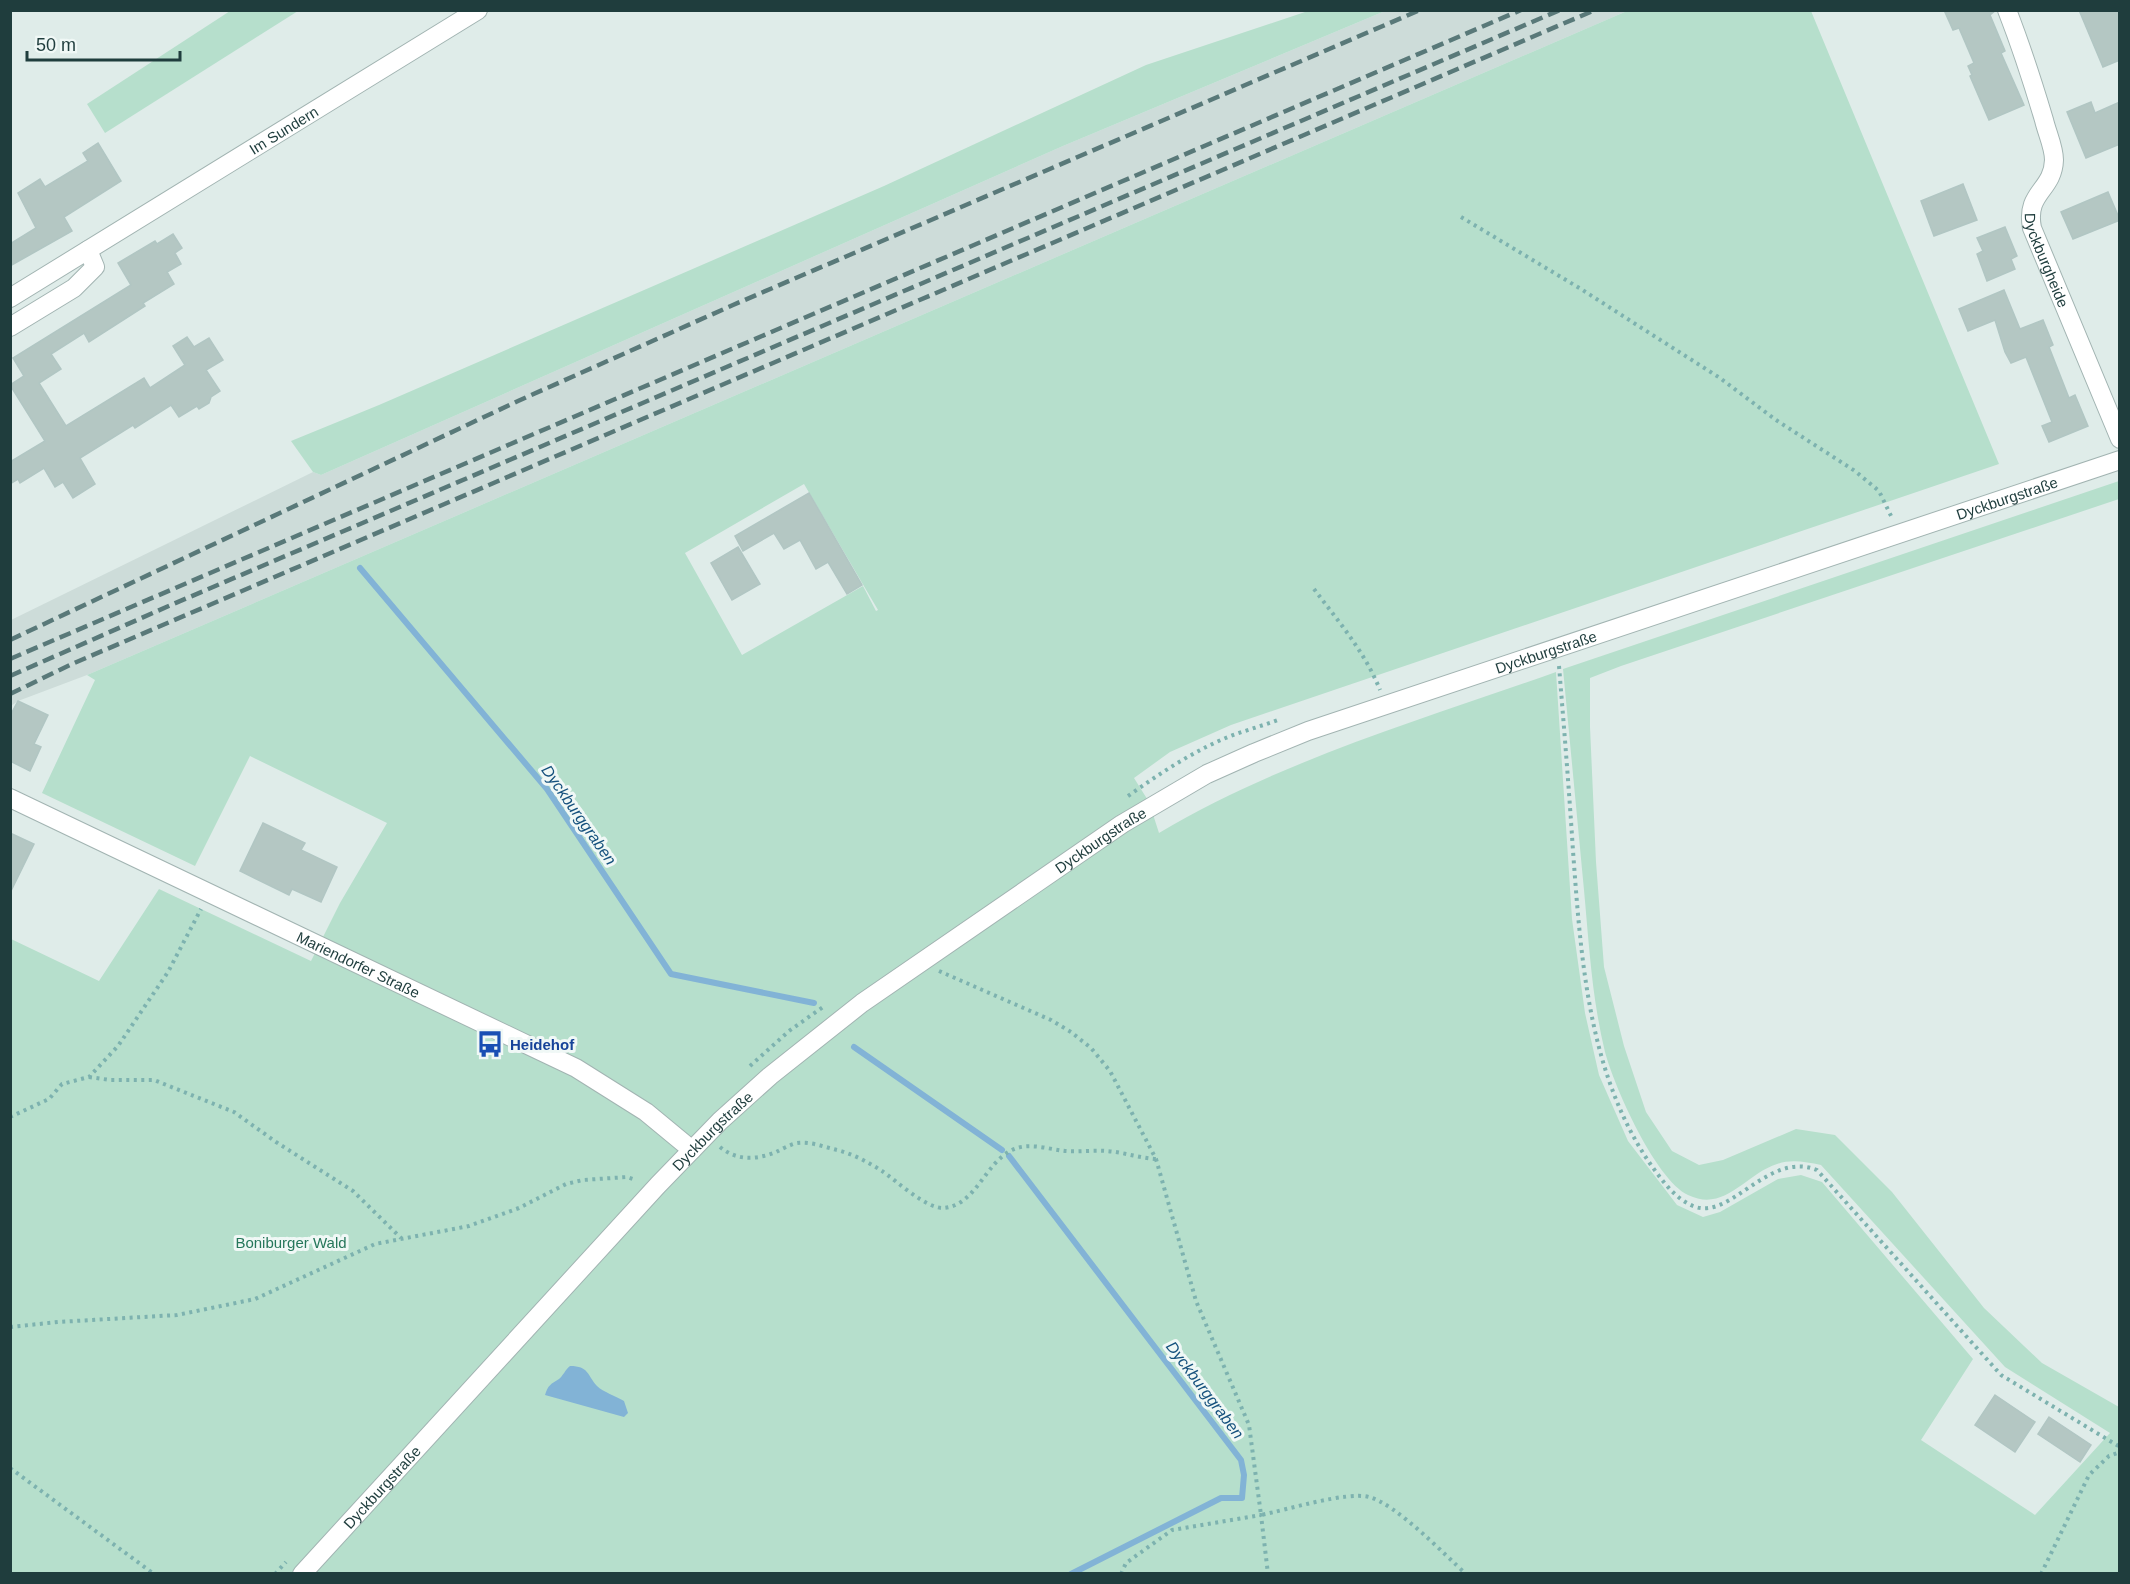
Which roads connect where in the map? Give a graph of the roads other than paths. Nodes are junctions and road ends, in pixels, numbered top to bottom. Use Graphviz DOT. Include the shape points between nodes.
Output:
graph roads {
  1 [pos="478,10"];
  2 [pos="2007,10"];
  3 [pos="88,250"];
  4 [pos="10,298"];
  5 [pos="10,327"];
  6 [pos="2120,439"];
  7 [pos="2120,460"];
  8 [pos="10,798"];
  9 [pos="692,1150"];
  10 [pos="302,1574"];
  1 -- 3 [label="street, Im Sundern"];
  2 -- 6 [label="street, Dyckburgheide" via="2054,158 2049,181 2030,208 2032,228"];
  3 -- 4 [label="street, Im Sundern"];
  3 -- 5 [label="street" via="95,267 74,288"];
  7 -- 9 [label="street, Dyckburgstraße" via="1386,704 1222,767 1122,824 862,1003 770,1076"];
  8 -- 9 [label="street, Mariendorfer Straße" via="576,1068 646,1112"];
  9 -- 10 [label="street, Dyckburgstraße"];
}
